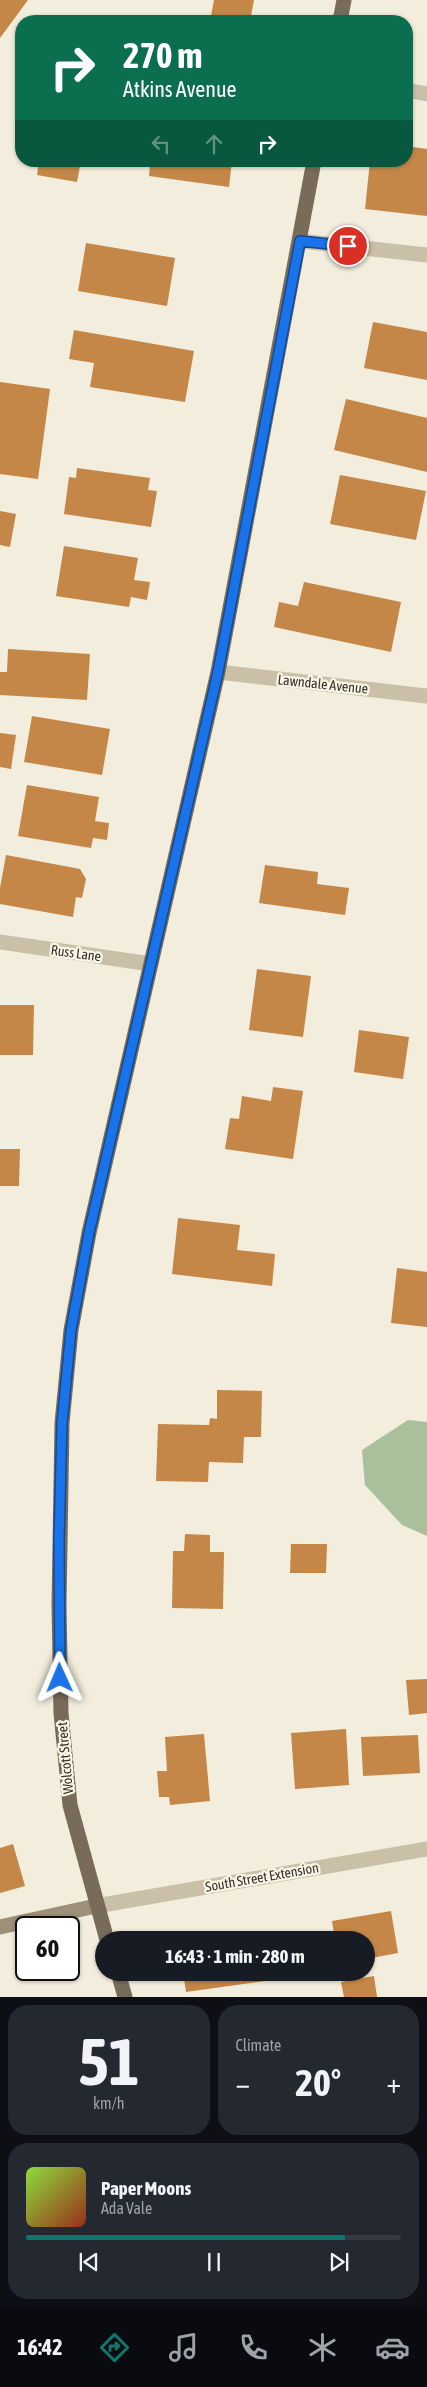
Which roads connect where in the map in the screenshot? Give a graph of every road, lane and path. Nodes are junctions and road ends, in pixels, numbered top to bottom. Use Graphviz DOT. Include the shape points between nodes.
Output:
graph roads {
  1 [pos="344,0"];
  2 [pos="341,15"];
  3 [pos="413,91"];
  4 [pos="427,94"];
  5 [pos="313,167"];
  6 [pos="300,241"];
  7 [pos="427,255"];
  8 [pos="218,672"];
  9 [pos="427,696"];
  10 [pos="0,942"];
  11 [pos="151,964"];
  12 [pos="427,1849"];
  13 [pos="96,1906"];
  14 [pos="0,1927"];
  15 [pos="104,1931"];
  16 [pos="121,1981"];
  17 [pos="125,1997"];
  1 -- 2 [label="main road"];
  3 -- 4 [label="street"];
  5 -- 6 [label="main road, Wolcott Street"];
  6 -- 7 [label="street"];
  6 -- 8 [label="main road, Wolcott Street"];
  8 -- 9 [label="street, Lawndale Avenue"];
  8 -- 11 [label="main road, Wolcott Street"];
  10 -- 11 [label="street, Russ Lane"];
  11 -- 13 [label="main road, Wolcott Street" via="89,1233 71,1330 62,1423 61,1714 70,1805"];
  12 -- 13 [label="street, South Street Extension"];
  13 -- 14 [label="main road"];
  13 -- 15 [label="main road, Wolcott Street"];
  16 -- 17 [label="main road"];
}
